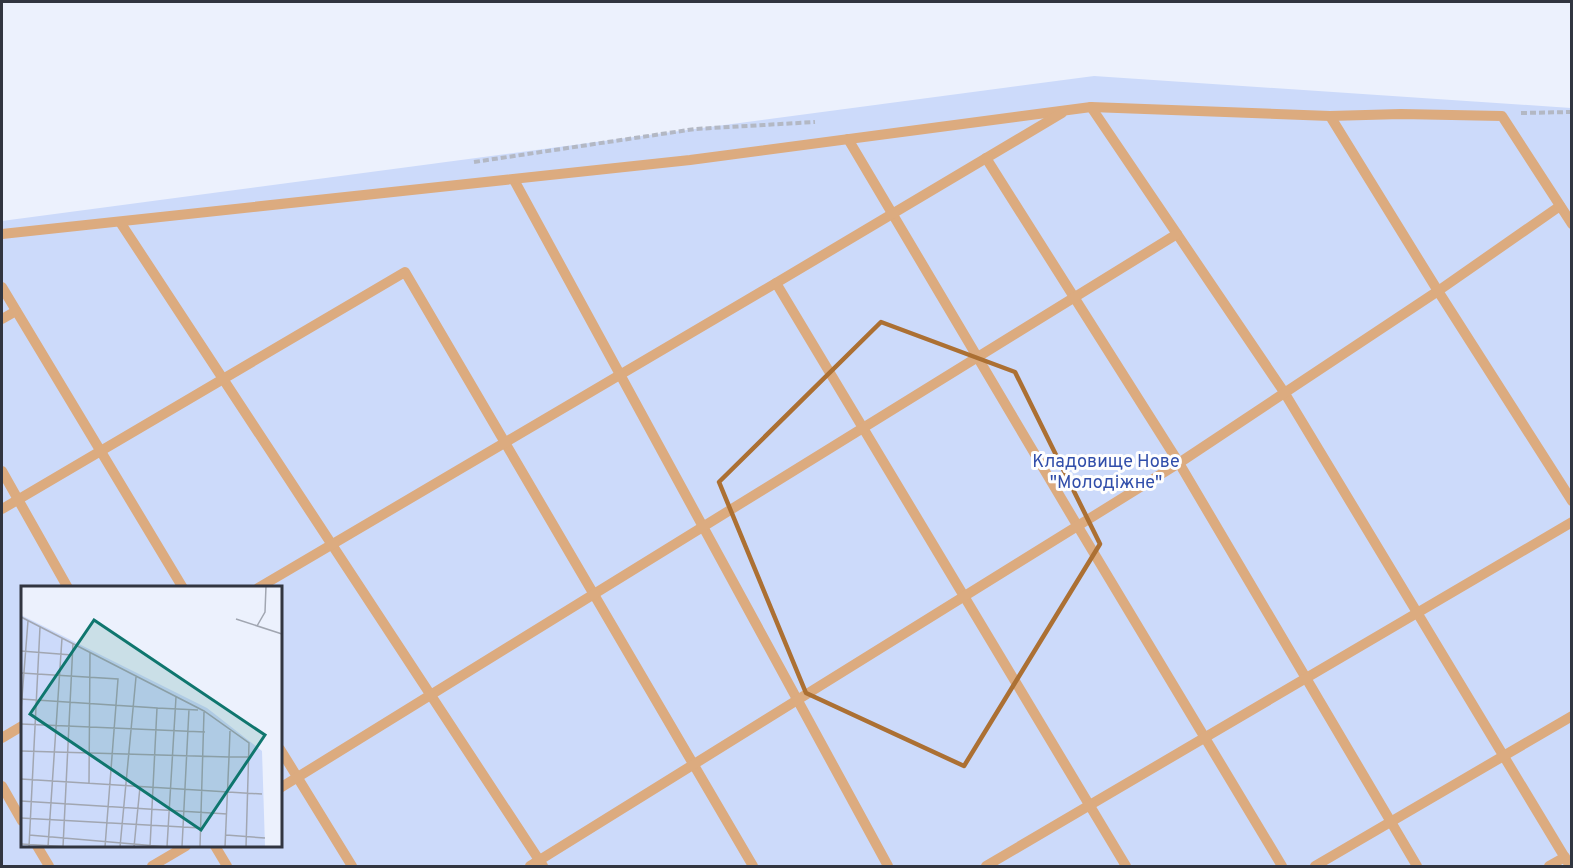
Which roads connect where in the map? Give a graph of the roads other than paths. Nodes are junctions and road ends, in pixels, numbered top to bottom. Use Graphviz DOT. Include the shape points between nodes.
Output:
graph roads {
  1 [pos="1091,107"];
  2 [pos="1067,110"];
  3 [pos="1330,116"];
  4 [pos="848,139"];
  5 [pos="986,158"];
  6 [pos="514,180"];
  7 [pos="1560,206"];
  8 [pos="892,214"];
  9 [pos="120,222"];
  10 [pos="1572,224"];
  11 [pos="2,234"];
  12 [pos="1177,234"];
  13 [pos="776,283"];
  14 [pos="2,287"];
  15 [pos="1437,291"];
  16 [pos="1074,298"];
  17 [pos="16,311"];
  18 [pos="2,319"];
  19 [pos="977,357"];
  20 [pos="620,375"];
  21 [pos="223,378"];
  22 [pos="1284,392"];
  23 [pos="863,428"];
  24 [pos="505,443"];
  25 [pos="100,451"];
  26 [pos="1179,463"];
  27 [pos="2,471"];
  28 [pos="18,499"];
  29 [pos="1572,501"];
  30 [pos="2,509"];
  31 [pos="1572,522"];
  32 [pos="1077,525"];
  33 [pos="703,526"];
  34 [pos="332,544"];
  35 [pos="67,586"];
  36 [pos="182,586"];
  37 [pos="261,586"];
  38 [pos="594,594"];
  39 [pos="964,596"];
  40 [pos="1417,613"];
  41 [pos="1306,678"];
  42 [pos="431,695"];
  43 [pos="798,700"];
  44 [pos="1572,716"];
  45 [pos="21,727"];
  46 [pos="2,738"];
  47 [pos="1205,738"];
  48 [pos="282,752"];
  49 [pos="1504,756"];
  50 [pos="693,765"];
  51 [pos="297,777"];
  52 [pos="2,786"];
  53 [pos="282,787"];
  54 [pos="1089,806"];
  55 [pos="21,819"];
  56 [pos="1390,822"];
  57 [pos="38,847"];
  58 [pos="184,847"];
  59 [pos="216,847"];
  60 [pos="1005,855"];
  61 [pos="1568,862"];
  62 [pos="538,865"];
  63 [pos="49,867"];
  64 [pos="152,867"];
  65 [pos="227,867"];
  66 [pos="352,867"];
  67 [pos="753,867"];
  68 [pos="888,867"];
  69 [pos="986,867"];
  70 [pos="1011,867"];
  71 [pos="1126,867"];
  72 [pos="1282,867"];
  73 [pos="1315,867"];
  74 [pos="1417,867"];
  75 [pos="1550,867"];
  1 -- 2 [label="lane"];
  1 -- 3 [label="lane"];
  1 -- 12 [label="lane"];
  2 -- 4 [label="lane"];
  2 -- 5 [label="lane"];
  3 -- 7 [label="lane" via="1502,116"];
  3 -- 15 [label="lane"];
  4 -- 6 [label="lane"];
  4 -- 8 [label="lane"];
  5 -- 8 [label="lane"];
  5 -- 16 [label="lane"];
  6 -- 9 [label="lane"];
  6 -- 20 [label="lane"];
  7 -- 10 [label="lane"];
  7 -- 15 [label="lane"];
  8 -- 13 [label="lane"];
  8 -- 19 [label="lane"];
  9 -- 11 [label="lane"];
  9 -- 21 [label="lane"];
  12 -- 16 [label="lane"];
  12 -- 22 [label="lane"];
  13 -- 20 [label="lane"];
  13 -- 23 [label="lane"];
  14 -- 17 [label="lane"];
  15 -- 22 [label="lane"];
  15 -- 29 [label="lane"];
  16 -- 19 [label="lane"];
  16 -- 26 [label="lane"];
  17 -- 18 [label="lane"];
  17 -- 25 [label="lane"];
  19 -- 23 [label="lane"];
  19 -- 32 [label="lane"];
  20 -- 24 [label="lane"];
  20 -- 33 [label="lane"];
  21 -- 24 [label="lane" via="405,272"];
  21 -- 25 [label="lane"];
  21 -- 34 [label="lane"];
  22 -- 26 [label="lane"];
  22 -- 40 [label="lane"];
  23 -- 33 [label="lane"];
  23 -- 39 [label="lane"];
  24 -- 34 [label="lane"];
  24 -- 38 [label="lane"];
  25 -- 28 [label="lane"];
  25 -- 36 [label="lane"];
  26 -- 32 [label="lane"];
  26 -- 41 [label="lane"];
  27 -- 28 [label="lane"];
  28 -- 30 [label="lane"];
  28 -- 35 [label="lane"];
  31 -- 40 [label="lane"];
  32 -- 39 [label="lane"];
  32 -- 47 [label="lane"];
  33 -- 38 [label="lane"];
  33 -- 43 [label="lane"];
  34 -- 37 [label="lane"];
  34 -- 42 [label="lane"];
  38 -- 42 [label="lane"];
  38 -- 50 [label="lane"];
  39 -- 43 [label="lane"];
  39 -- 54 [label="lane"];
  40 -- 41 [label="lane"];
  40 -- 49 [label="lane"];
  41 -- 47 [label="lane"];
  41 -- 56 [label="lane"];
  42 -- 51 [label="lane"];
  42 -- 62 [label="lane"];
  43 -- 50 [label="lane"];
  43 -- 68 [label="lane"];
  44 -- 49 [label="lane"];
  45 -- 46 [label="lane"];
  47 -- 54 [label="lane"];
  47 -- 72 [label="lane"];
  48 -- 51 [label="lane"];
  49 -- 56 [label="lane"];
  49 -- 61 [label="lane"];
  50 -- 62 [label="lane"];
  50 -- 67 [label="lane"];
  51 -- 53 [label="lane"];
  51 -- 66 [label="lane"];
  52 -- 55 [label="lane"];
  54 -- 60 [label="lane"];
  54 -- 71 [label="lane"];
  56 -- 73 [label="lane"];
  56 -- 74 [label="lane"];
  57 -- 63 [label="lane"];
  58 -- 64 [label="lane"];
  59 -- 65 [label="lane"];
  60 -- 69 [label="lane"];
  60 -- 70 [label="lane"];
  61 -- 75 [label="lane"];
}
